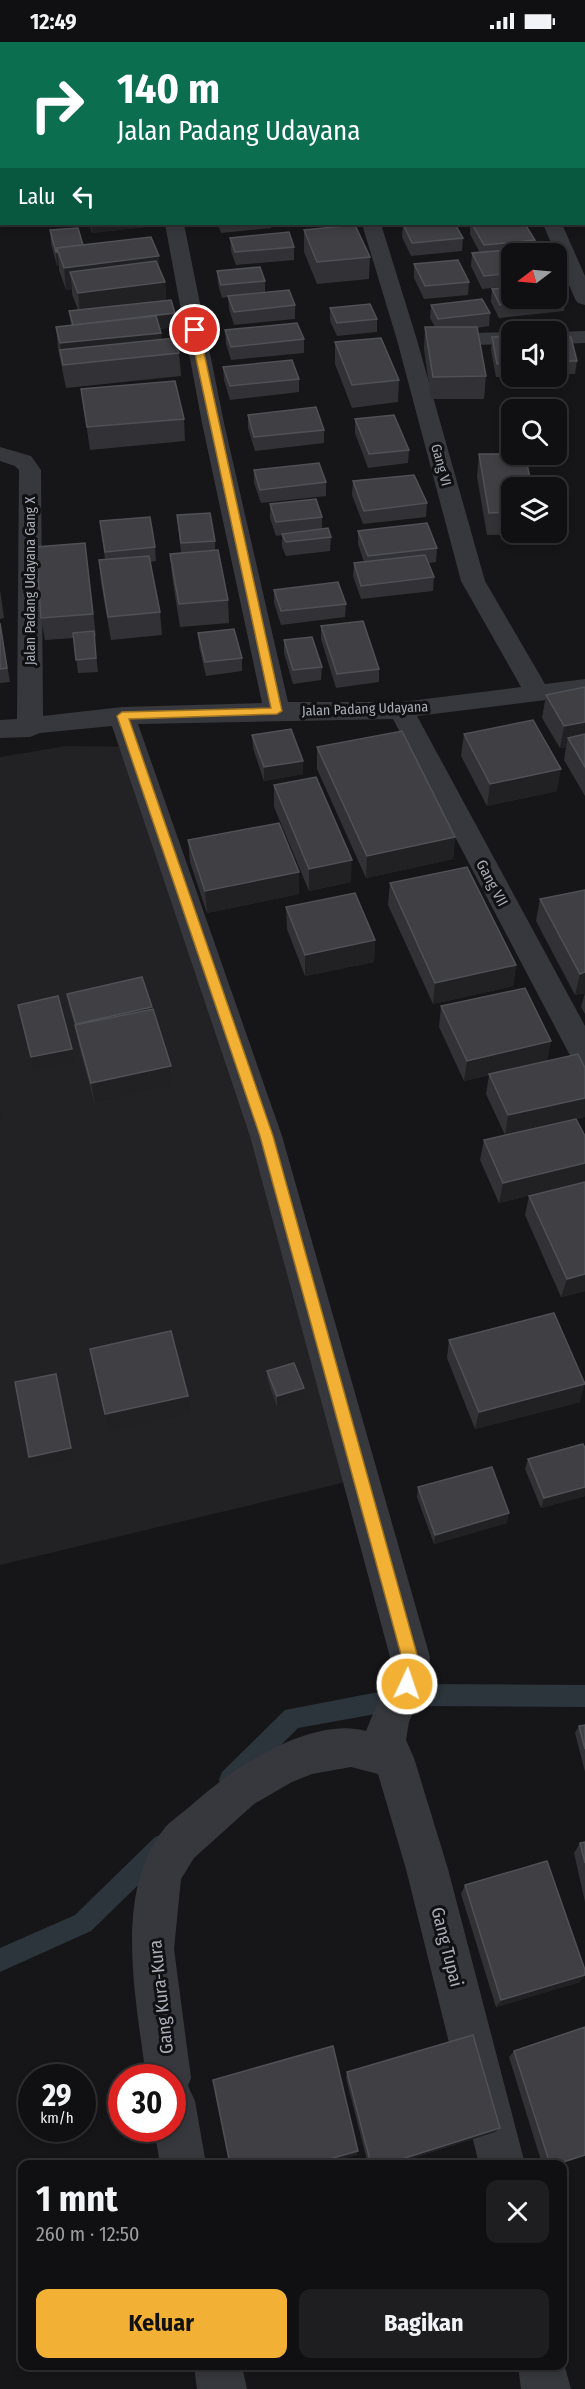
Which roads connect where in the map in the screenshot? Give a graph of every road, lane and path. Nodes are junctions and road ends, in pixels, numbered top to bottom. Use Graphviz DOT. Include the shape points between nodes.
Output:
graph roads {
  1 [pos="174,225"];
  2 [pos="371,225"];
  3 [pos="552,225"];
  4 [pos="585,299"];
  5 [pos="567,338"];
  6 [pos="585,338"];
  7 [pos="501,339"];
  8 [pos="407,340"];
  9 [pos="0,454"];
  10 [pos="585,687"];
  11 [pos="538,694"];
  12 [pos="401,710"];
  13 [pos="277,711"];
  14 [pos="122,716"];
  15 [pos="30,728"];
  16 [pos="0,729"];
  17 [pos="585,1054"];
  18 [pos="389,1745"];
  19 [pos="167,2064"];
  20 [pos="179,2142"];
  21 [pos="182,2160"];
  22 [pos="501,2160"];
  23 [pos="219,2370"];
  24 [pos="543,2370"];
  25 [pos="222,2389"];
  26 [pos="546,2389"];
  1 -- 13 [label="street" via="213,423"];
  2 -- 8 [label="street, Gang VI"];
  3 -- 4 [label="street"];
  5 -- 6 [label="street"];
  7 -- 8 [label="street"];
  8 -- 11 [label="street, Gang VI" via="473,581"];
  9 -- 15 [label="street, Jalan Padang Udayana Gang X" via="23,461 30,470"];
  10 -- 11 [label="street, Jalan Padang Udayana"];
  11 -- 12 [label="street, Jalan Padang Udayana"];
  12 -- 13 [label="street, Jalan Padang Udayana"];
  12 -- 17 [label="street, Gang VII"];
  13 -- 14 [label="street, Jalan Padang Udayana"];
  14 -- 15 [label="street, Jalan Padang Udayana"];
  14 -- 18 [label="street" via="266,1136 410,1658 407,1684"];
  15 -- 16 [label="street, Jalan Padang Udayana"];
  18 -- 19 [label="street, Gang Kura-Kura" via="312,1754 279,1767 240,1790 179,1843 161,1873 152,1949"];
  18 -- 22 [label="street, Gang Tupai" via="427,1869"];
  20 -- 21 [label="street"];
  23 -- 25 [label="street"];
  24 -- 26 [label="street"];
}
